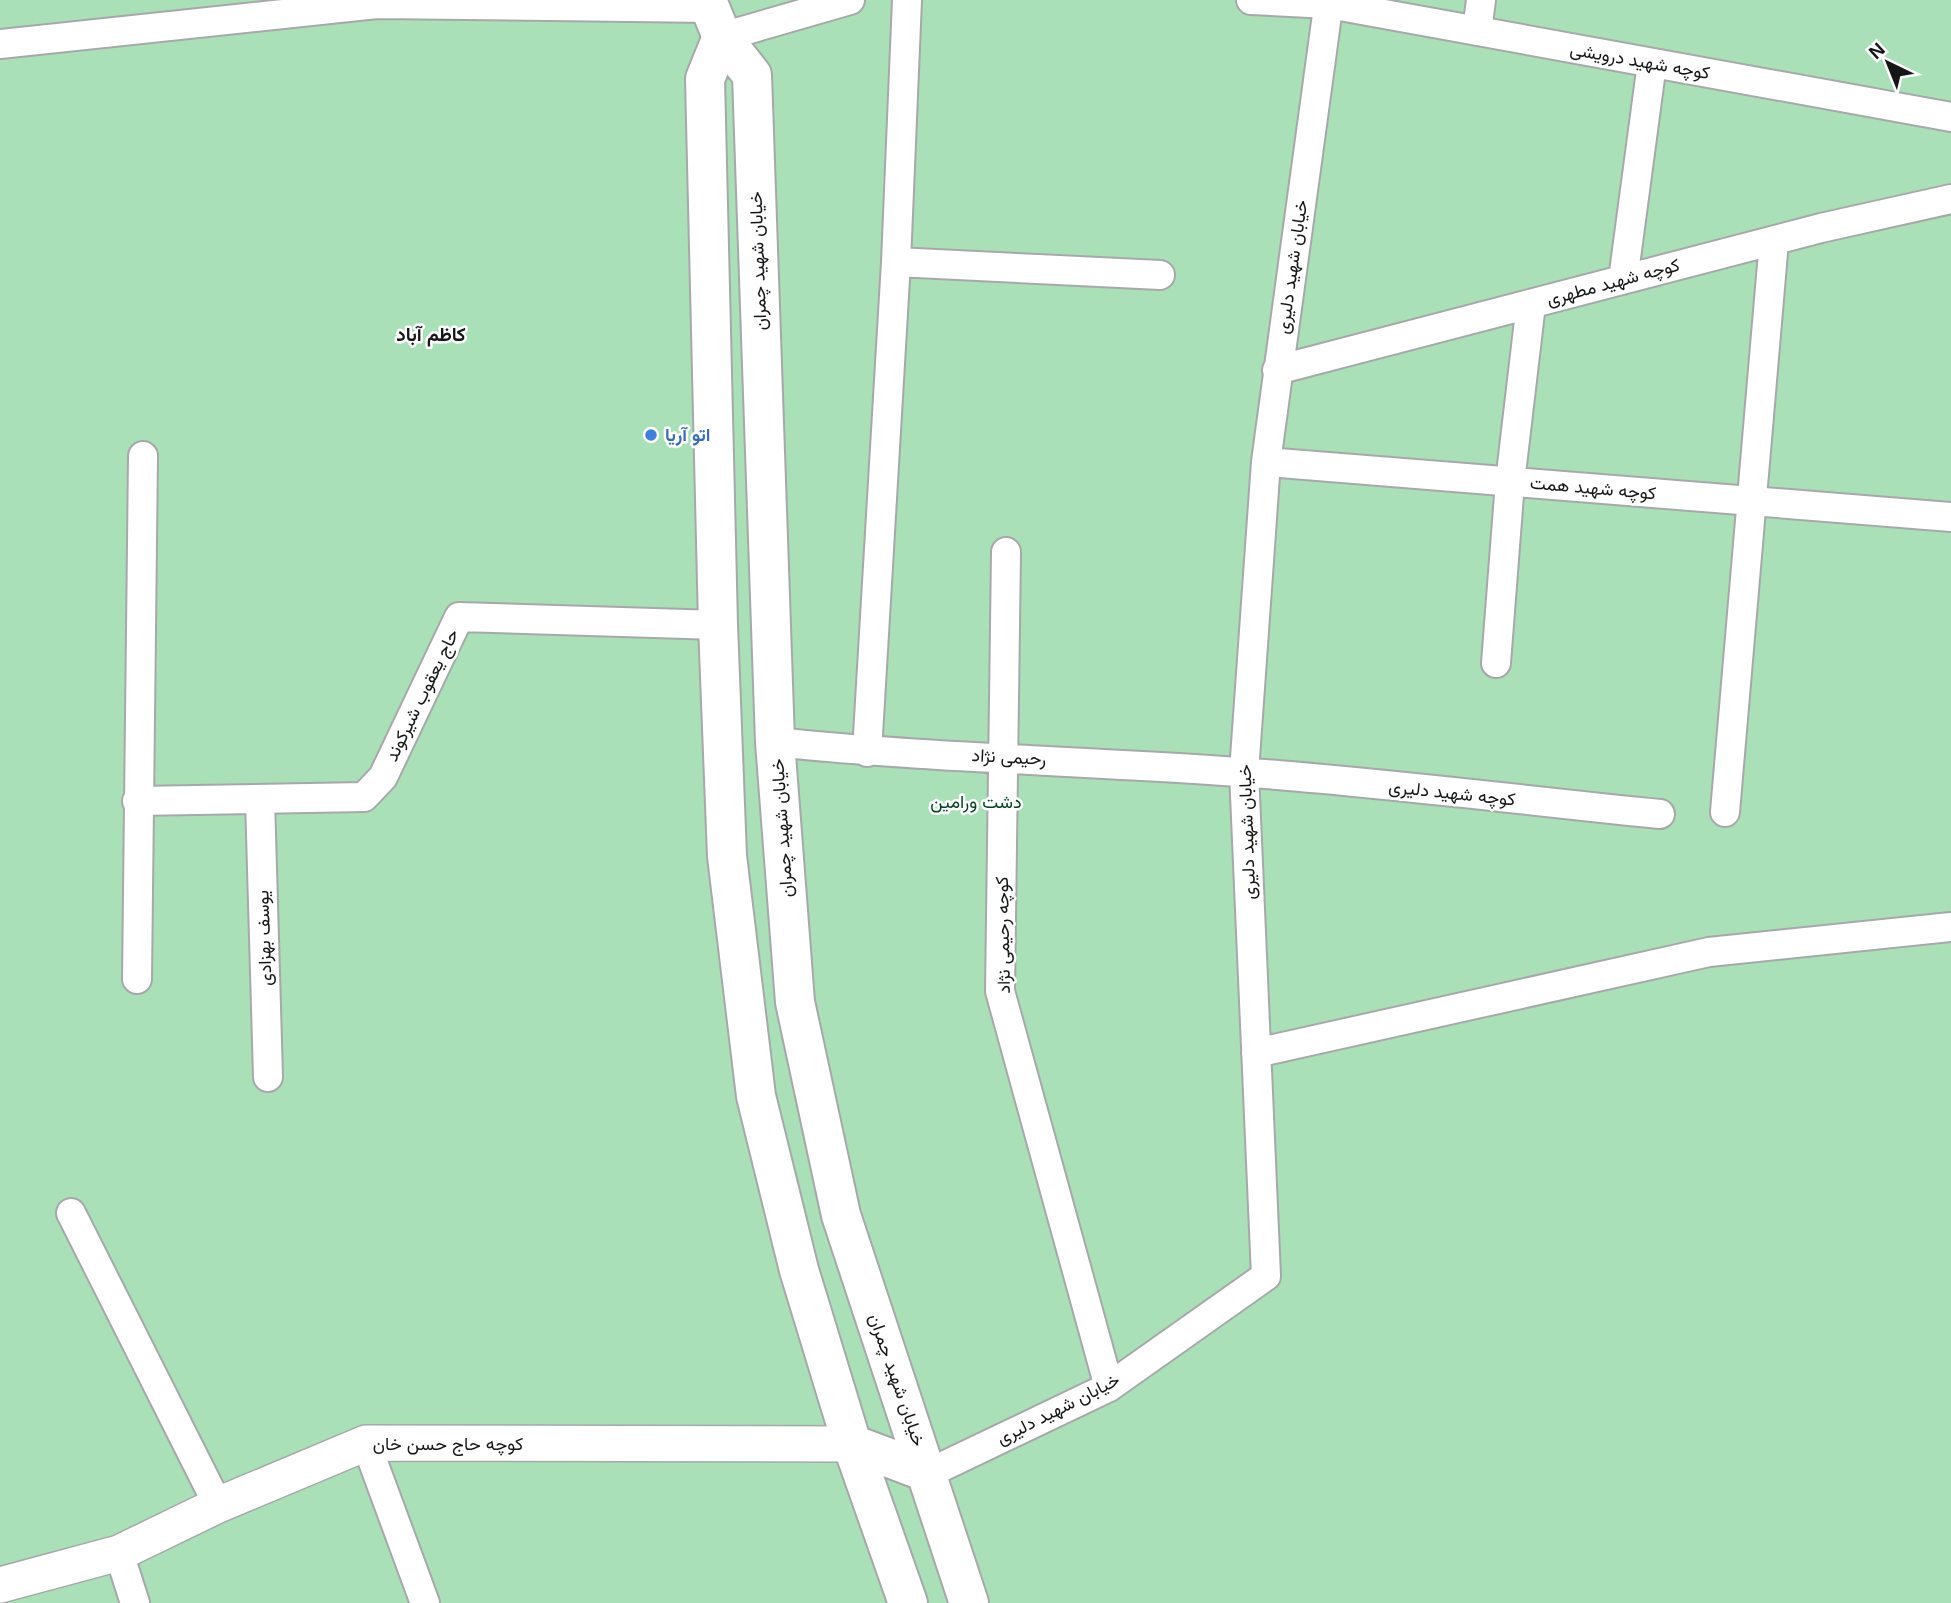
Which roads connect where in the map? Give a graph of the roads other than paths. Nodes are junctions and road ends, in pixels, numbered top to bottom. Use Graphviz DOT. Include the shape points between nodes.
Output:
graph roads {
  1 [pos="850,0"];
  2 [pos="906,0"];
  3 [pos="1251,0"];
  4 [pos="1481,0"];
  5 [pos="1329,2"];
  6 [pos="713,15"];
  7 [pos="1477,31"];
  8 [pos="0,44"];
  9 [pos="1652,63"];
  10 [pos="1951,117"];
  11 [pos="1951,199"];
  12 [pos="1774,241"];
  13 [pos="896,262"];
  14 [pos="1160,275"];
  15 [pos="1623,280"];
  16 [pos="1531,304"];
  17 [pos="1277,370"];
  18 [pos="143,456"];
  19 [pos="1266,462"];
  20 [pos="1510,482"];
  21 [pos="1752,501"];
  22 [pos="1951,517"];
  23 [pos="1006,552"];
  24 [pos="718,625"];
  25 [pos="1496,663"];
  26 [pos="775,742"];
  27 [pos="867,752"];
  28 [pos="1003,756"];
  29 [pos="1244,772"];
  30 [pos="260,799"];
  31 [pos="138,801"];
  32 [pos="1725,812"];
  33 [pos="1660,814"];
  34 [pos="1951,927"];
  35 [pos="137,979"];
  36 [pos="1256,1053"];
  37 [pos="268,1077"];
  38 [pos="71,1213"];
  39 [pos="1109,1387"];
  40 [pos="366,1443"];
  41 [pos="852,1444"];
  42 [pos="929,1473"];
  43 [pos="218,1505"];
  44 [pos="119,1553"];
  45 [pos="0,1585"];
  46 [pos="135,1603"];
  47 [pos="425,1603"];
  48 [pos="908,1603"];
  49 [pos="969,1603"];
  1 -- 6 [label="street"];
  2 -- 13 [label="street"];
  3 -- 5 [label="street, کوچه شهید درویشی"];
  4 -- 7 [label="street"];
  5 -- 7 [label="street, کوچه شهید درویشی"];
  5 -- 17 [label="street, خیابان شهید دلیری"];
  6 -- 8 [label="street" via="377,4"];
  6 -- 24 [label="main road" via="705,79"];
  6 -- 26 [label="main road, خیابان شهید چمران" via="752,75"];
  7 -- 9 [label="street, کوچه شهید درویشی"];
  9 -- 10 [label="street, کوچه شهید درویشی"];
  9 -- 15 [label="street"];
  11 -- 12 [label="street, کوچه شهید مطهری"];
  12 -- 15 [label="street, کوچه شهید مطهری"];
  12 -- 21 [label="street"];
  13 -- 14 [label="street"];
  13 -- 27 [label="street"];
  15 -- 16 [label="street, کوچه شهید مطهری"];
  16 -- 17 [label="street, کوچه شهید مطهری"];
  16 -- 20 [label="street"];
  17 -- 19 [label="street, خیابان شهید دلیری"];
  18 -- 31 [label="street"];
  19 -- 20 [label="street, کوچه شهید همت"];
  19 -- 29 [label="street, خیابان شهید دلیری"];
  20 -- 21 [label="street, کوچه شهید همت"];
  20 -- 25 [label="street"];
  21 -- 22 [label="street, کوچه شهید همت"];
  21 -- 32 [label="street"];
  23 -- 28 [label="street, کوچه رحیمی نژاد"];
  24 -- 30 [label="street, حاج یعقوب شیرکوند" via="459,617 383,777 364,797"];
  24 -- 41 [label="main road" via="727,856 756,1096 799,1270"];
  26 -- 27 [label="street, رحیمی نژاد"];
  26 -- 42 [label="main road, خیابان شهید چمران" via="795,1003 841,1214"];
  27 -- 28 [label="street, رحیمی نژاد"];
  28 -- 29 [label="street, رحیمی نژاد"];
  28 -- 39 [label="street, کوچه رحیمی نژاد" via="1000,991"];
  29 -- 33 [label="street, کوچه شهید دلیری"];
  29 -- 36 [label="street, خیابان شهید دلیری"];
  30 -- 31 [label="street, حاج یعقوب شیرکوند"];
  30 -- 37 [label="street, یوسف بهزادی"];
  31 -- 35 [label="street"];
  34 -- 36 [label="street" via="1709,952"];
  36 -- 39 [label="street, خیابان شهید دلیری" via="1266,1276"];
  38 -- 43 [label="street"];
  39 -- 42 [label="street, خیابان شهید دلیری"];
  40 -- 41 [label="street, کوچه حاج حسن خان"];
  40 -- 43 [label="street, کوچه حاج حسن خان"];
  40 -- 47 [label="street"];
  41 -- 42 [label="main road"];
  41 -- 48 [label="main road"];
  42 -- 49 [label="main road, خیابان شهید چمران"];
  43 -- 44 [label="street, کوچه حاج حسن خان"];
  44 -- 45 [label="street, کوچه حاج حسن خان"];
  44 -- 46 [label="street"];
}
